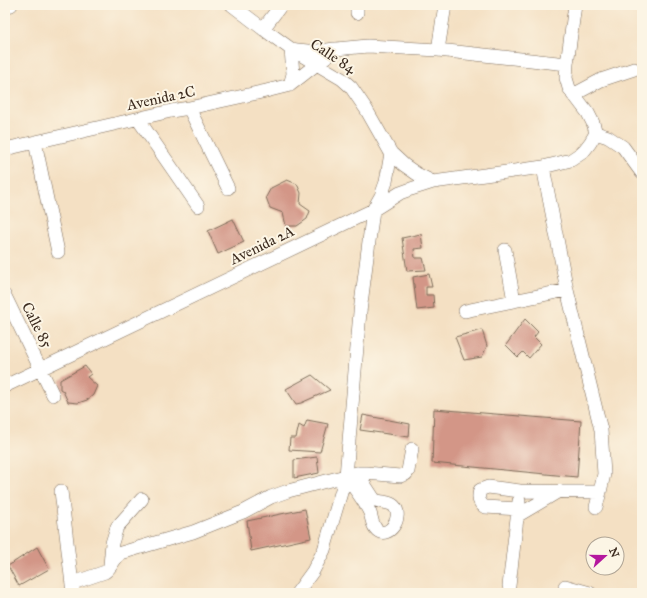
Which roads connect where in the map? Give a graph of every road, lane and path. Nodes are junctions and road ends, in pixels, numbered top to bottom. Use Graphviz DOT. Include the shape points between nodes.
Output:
graph roads {
  1 [pos="11,5"];
  2 [pos="232,5"];
  3 [pos="281,5"];
  4 [pos="445,5"];
  5 [pos="575,5"];
  6 [pos="5,7"];
  7 [pos="263,29"];
  8 [pos="291,48"];
  9 [pos="336,49"];
  10 [pos="438,50"];
  11 [pos="317,64"];
  12 [pos="566,64"];
  13 [pos="634,69"];
  14 [pos="290,85"];
  15 [pos="573,95"];
  16 [pos="189,108"];
  17 [pos="138,119"];
  18 [pos="596,133"];
  19 [pos="35,142"];
  20 [pos="5,149"];
  21 [pos="391,153"];
  22 [pos="543,167"];
  23 [pos="642,173"];
  24 [pos="433,182"];
  25 [pos="228,188"];
  26 [pos="198,206"];
  27 [pos="372,210"];
  28 [pos="504,250"];
  29 [pos="58,252"];
  30 [pos="567,290"];
  31 [pos="5,296"];
  32 [pos="514,301"];
  33 [pos="465,311"];
  34 [pos="41,369"];
  35 [pos="5,386"];
  36 [pos="53,394"];
  37 [pos="412,449"];
  38 [pos="352,474"];
  39 [pos="61,491"];
  40 [pos="520,491"];
  41 [pos="559,491"];
  42 [pos="600,492"];
  43 [pos="142,499"];
  44 [pos="373,506"];
  45 [pos="596,507"];
  46 [pos="518,513"];
  47 [pos="109,569"];
  48 [pos="509,586"];
  49 [pos="565,586"];
  50 [pos="73,588"];
  51 [pos="297,593"];
  52 [pos="590,593"];
  1 -- 6 [label="street"];
  2 -- 7 [label="street, Calle 84"];
  3 -- 7 [label="street"];
  4 -- 10 [label="street"];
  5 -- 12 [label="street"];
  7 -- 8 [label="street, Calle 84"];
  8 -- 9 [label="street" via="307,52"];
  8 -- 11 [label="street, Calle 84"];
  8 -- 14 [label="street" via="293,74"];
  9 -- 10 [label="street" via="368,46"];
  9 -- 11 [label="street, Avenida 2C"];
  10 -- 12 [label="street"];
  11 -- 14 [label="street, Avenida 2C"];
  11 -- 21 [label="street, Calle 84" via="351,87"];
  12 -- 15 [label="street" via="566,78"];
  13 -- 15 [label="street" via="601,80"];
  14 -- 16 [label="street, Avenida 2C"];
  15 -- 18 [label="street" via="588,113"];
  16 -- 17 [label="street, Avenida 2C"];
  16 -- 25 [label="street"];
  17 -- 19 [label="street, Avenida 2C"];
  17 -- 26 [label="street"];
  18 -- 22 [label="street, Avenida 2A" via="583,152 571,160"];
  18 -- 23 [label="street" via="624,147"];
  19 -- 20 [label="street, Avenida 2C"];
  19 -- 29 [label="street"];
  21 -- 24 [label="street, Calle 84" via="417,174"];
  21 -- 27 [label="street" via="386,182"];
  22 -- 24 [label="street, Avenida 2A"];
  22 -- 30 [label="street"];
  24 -- 27 [label="street, Avenida 2A" via="400,193"];
  27 -- 34 [label="street, Avenida 2A"];
  27 -- 38 [label="street" via="360,312"];
  28 -- 32 [label="street"];
  30 -- 32 [label="street"];
  30 -- 42 [label="street" via="601,430 604,474"];
  31 -- 34 [label="street, Calle 85"];
  32 -- 33 [label="street"];
  34 -- 35 [label="street, Avenida 2A"];
  34 -- 36 [label="street, Calle 85"];
  37 -- 38 [label="street" via="408,471 403,475"];
  38 -- 44 [label="street"];
  38 -- 47 [label="street" via="288,491 193,532 125,551 117,556"];
  38 -- 51 [label="street" via="324,550"];
  39 -- 50 [label="street"];
  40 -- 41 [label="street"];
  40 -- 46 [label="street"];
  40 -- 46 [label="street" via="488,487 480,490 478,500 485,507"];
  41 -- 42 [label="street"];
  41 -- 46 [label="street"];
  42 -- 45 [label="street"];
  43 -- 47 [label="street" via="117,527"];
  46 -- 48 [label="street"];
  47 -- 50 [label="street"];
  49 -- 52 [label="street"];
}
